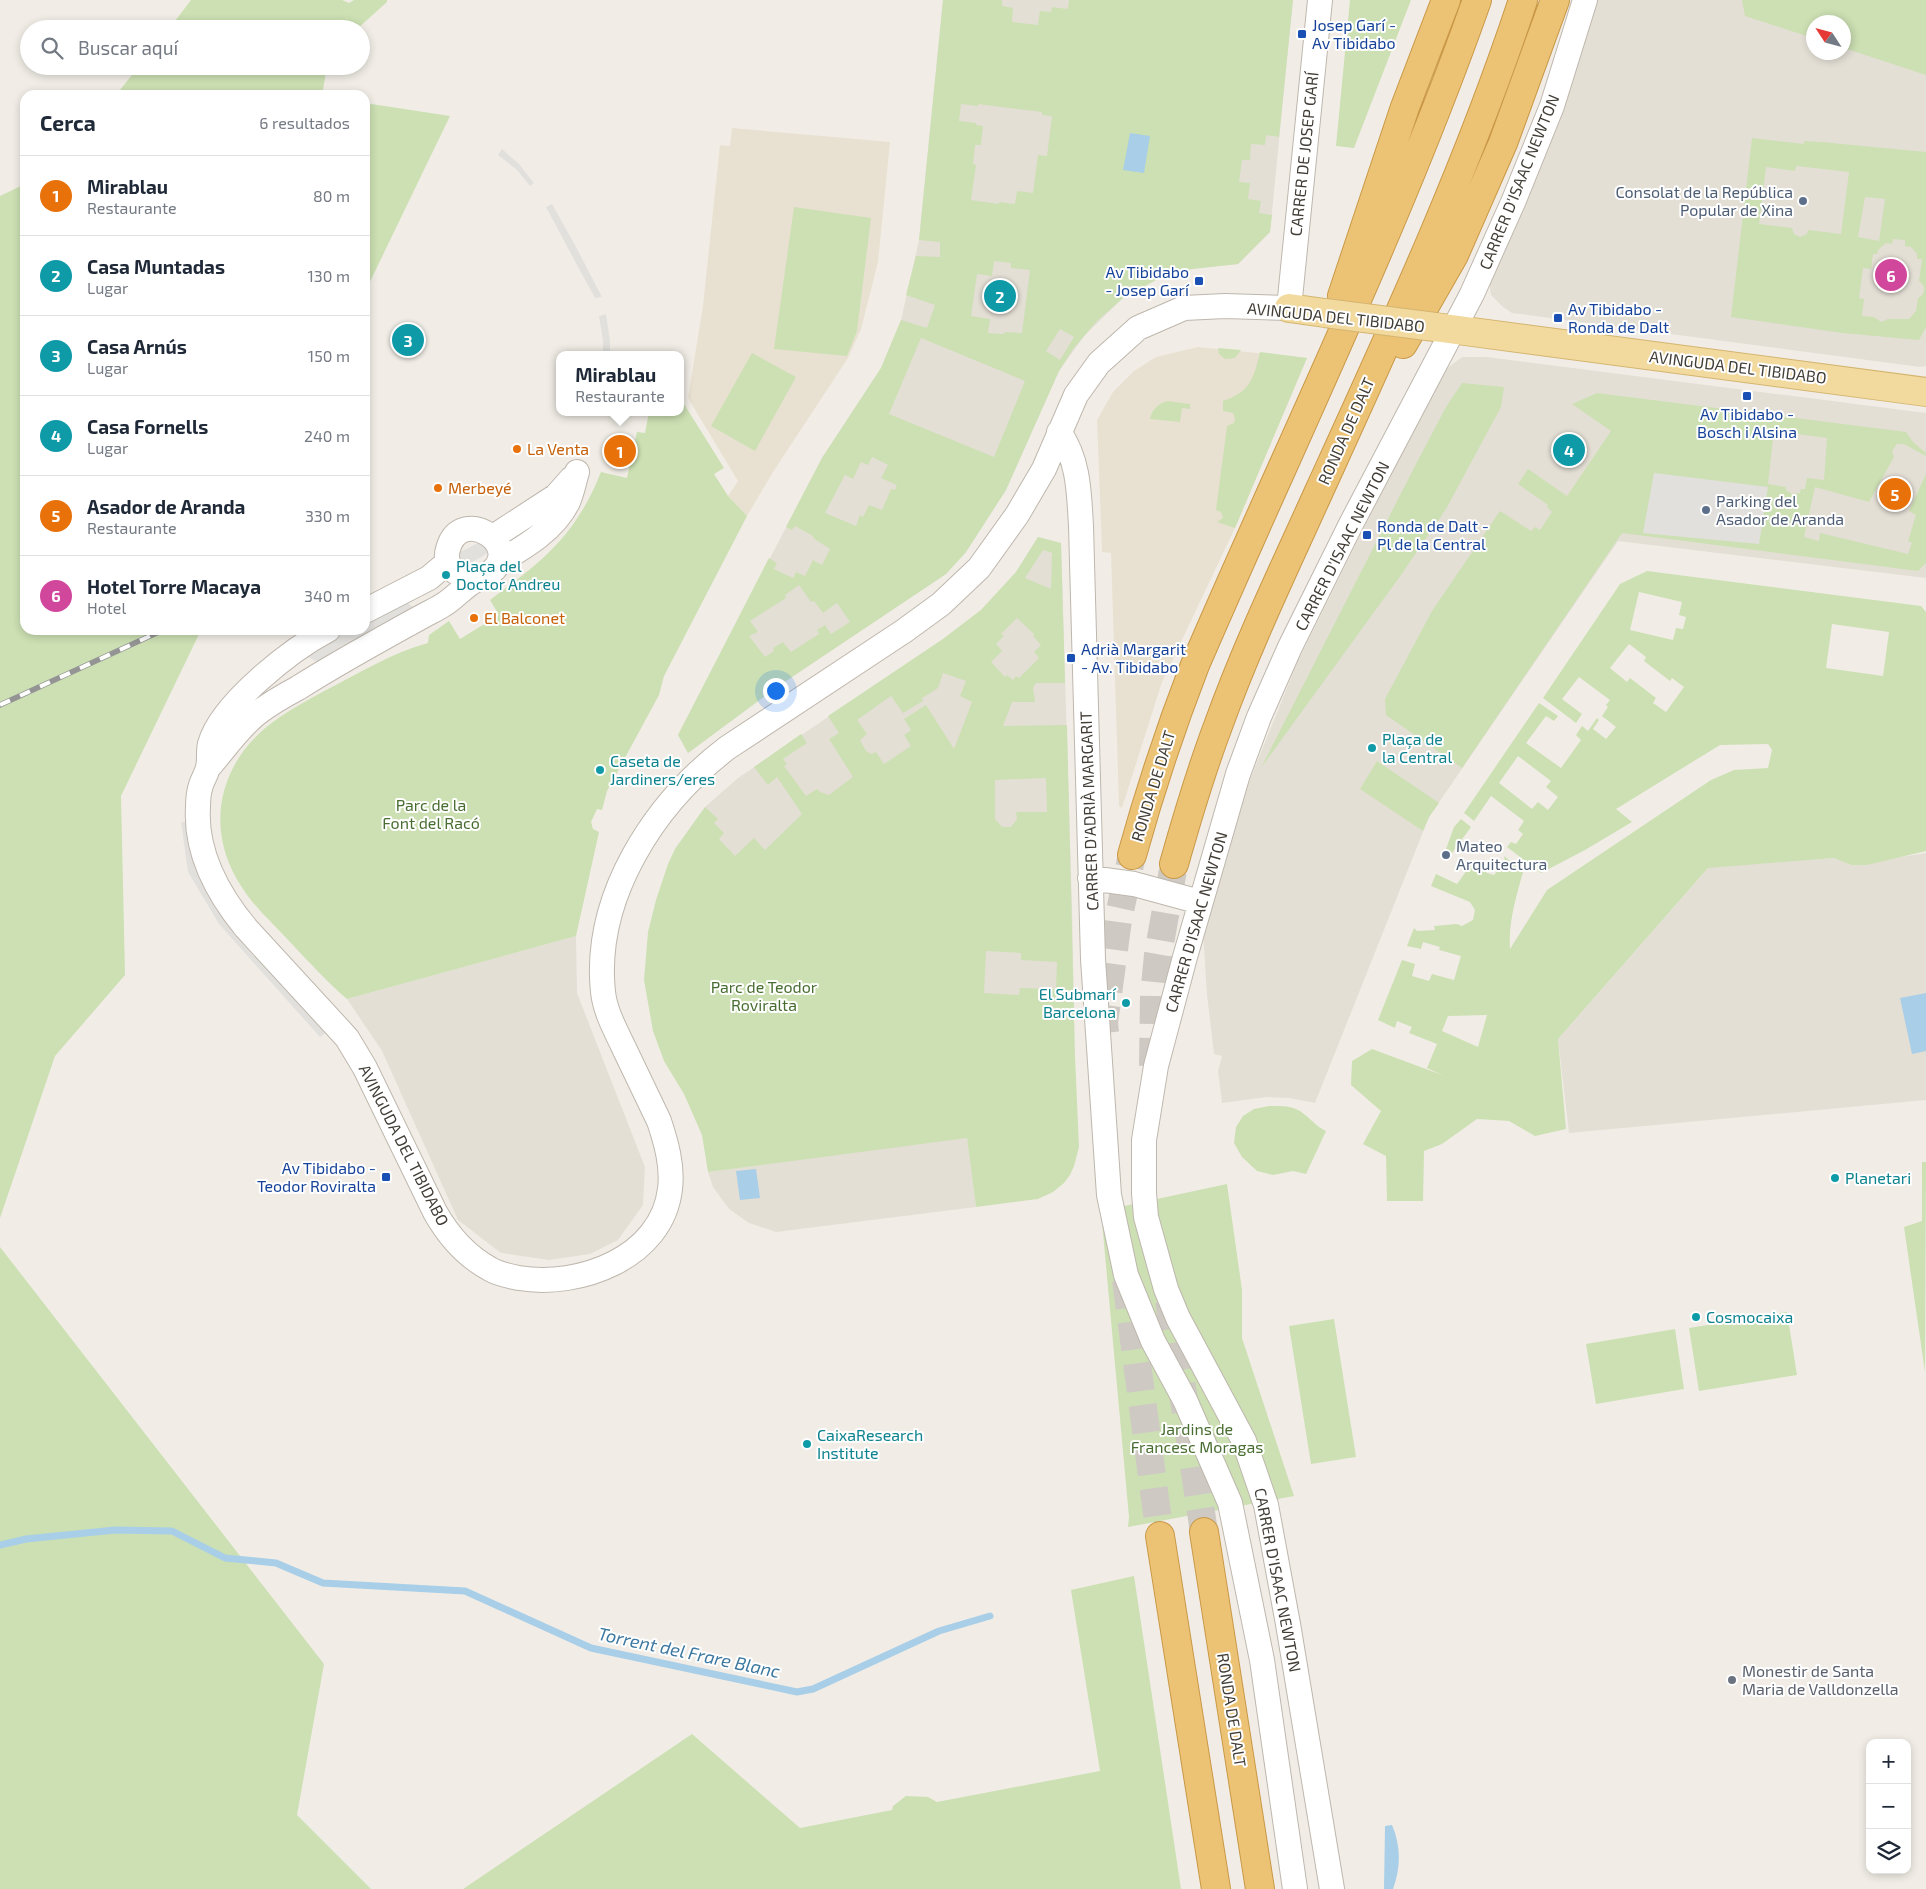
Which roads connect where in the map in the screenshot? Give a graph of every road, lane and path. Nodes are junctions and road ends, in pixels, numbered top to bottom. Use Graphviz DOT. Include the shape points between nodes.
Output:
graph roads {
  1 [pos="1320,0"];
  2 [pos="1446,0"];
  3 [pos="1478,0"];
  4 [pos="1523,0"];
  5 [pos="1555,0"];
  6 [pos="1585,0"];
  7 [pos="1289,308"];
  8 [pos="1444,328"];
  9 [pos="1926,392"];
  10 [pos="1058,432"];
  11 [pos="1289,455"];
  12 [pos="1321,487"];
  13 [pos="493,537"];
  14 [pos="448,562"];
  15 [pos="499,562"];
  16 [pos="476,580"];
  17 [pos="370,608"];
  18 [pos="320,635"];
  19 [pos="208,768"];
  20 [pos="1132,854"];
  21 [pos="1174,864"];
  22 [pos="1090,878"];
  23 [pos="1200,902"];
  24 [pos="1109,1195"];
  25 [pos="1204,1532"];
  26 [pos="1160,1536"];
  27 [pos="1216,1889"];
  28 [pos="1260,1889"];
  29 [pos="1295,1889"];
  30 [pos="1332,1889"];
  1 -- 7 [label="street, CARRER DE JOSEP GARÍ"];
  2 -- 11 [label="highway" via="1405,107"];
  3 -- 11 [label="highway, RONDA DE DALT" via="1404,191"];
  4 -- 12 [label="highway, RONDA DE DALT" via="1489,98 1446,204"];
  5 -- 12 [label="highway" via="1503,143 1454,255"];
  6 -- 8 [label="street, CARRER D'ISAAC NEWTON" via="1552,106 1506,217 1472,294"];
  7 -- 8 [label="main road, AVINGUDA DEL TIBIDABO, bridge"];
  7 -- 10 [label="street, AVINGUDA DEL TIBIDABO" via="1184,308 1138,328 1099,363 1076,395"];
  8 -- 9 [label="main road, AVINGUDA DEL TIBIDABO"];
  8 -- 23 [label="street, CARRER D'ISAAC NEWTON" via="1259,717 1238,774"];
  10 -- 19 [label="street, AVINGUDA DEL TIBIDABO" via="1044,469 1022,507 979,568 941,604 904,631 706,764 662,813 635,855 610,909 603,953 603,993 609,1015 659,1121 671,1174 670,1189 659,1221 646,1239 627,1256 597,1270 559,1280 510,1276 479,1262 444,1227 347,1038 246,928 219,890 198,830 201,786"];
  10 -- 22 [label="street, CARRER D'ADRIÀ MARGARIT" via="1067,443 1077,473"];
  11 -- 20 [label="highway, RONDA DE DALT" via="1220,606 1172,722"];
  12 -- 21 [label="highway, RONDA DE DALT" via="1218,724"];
  13 -- 14 [label="street" via="475,528 459,532 448,546"];
  13 -- 15 [label="street" via="500,553"];
  13 -- 15 [label="street" via="556,496 577,472 568,502 556,520 529,545"];
  14 -- 16 [label="street" via="460,576"];
  14 -- 17 [label="street" via="429,578"];
  15 -- 16 [label="street" via="494,570"];
  16 -- 19 [label="street" via="443,605 327,669 259,712"];
  18 -- 19 [label="street" via="263,676 234,705 209,744"];
  22 -- 23 [label="street" via="1134,884"];
  22 -- 24 [label="street, CARRER D'ADRIÀ MARGARIT"];
  23 -- 30 [label="street, CARRER D'ISAAC NEWTON" via="1156,1066 1144,1140 1146,1217 1175,1311 1244,1442 1266,1506"];
  24 -- 29 [label="street, CARRER D'ISAAC NEWTON" via="1126,1275 1153,1341 1185,1400 1230,1503 1262,1660"];
  25 -- 28 [label="highway, RONDA DE DALT"];
  26 -- 27 [label="highway"];
}
